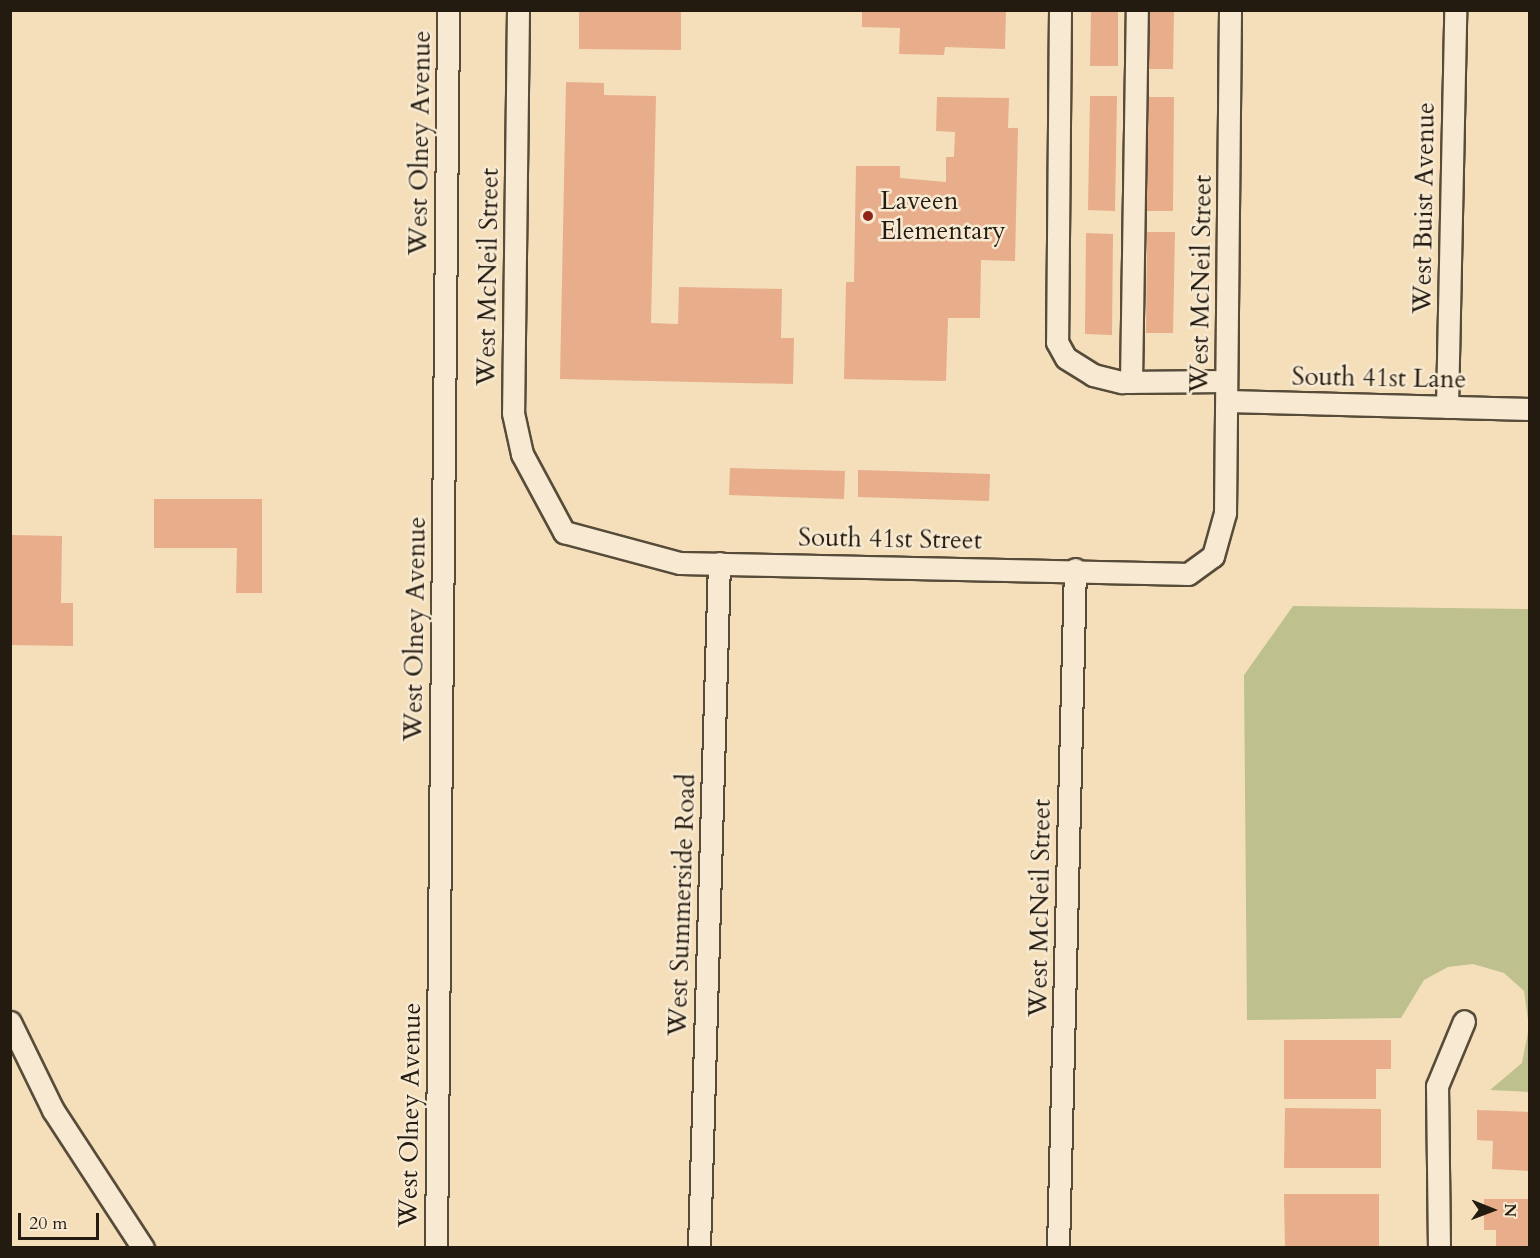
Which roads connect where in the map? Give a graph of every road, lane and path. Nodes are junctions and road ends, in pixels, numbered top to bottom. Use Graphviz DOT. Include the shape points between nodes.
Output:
graph roads {
  1 [pos="448,10"];
  2 [pos="519,10"];
  3 [pos="1060,10"];
  4 [pos="1137,10"];
  5 [pos="1230,10"];
  6 [pos="1455,10"];
  7 [pos="1131,382"];
  8 [pos="1226,391"];
  9 [pos="1448,407"];
  10 [pos="1530,409"];
  11 [pos="564,532"];
  12 [pos="1213,556"];
  13 [pos="719,563"];
  14 [pos="1075,569"];
  15 [pos="1464,1021"];
  16 [pos="10,1022"];
  17 [pos="143,1248"];
  18 [pos="436,1248"];
  19 [pos="699,1248"];
  20 [pos="1058,1248"];
  21 [pos="1439,1248"];
  1 -- 18 [label="street, West Olney Avenue"];
  2 -- 11 [label="street, West McNeil Street" via="513,413 522,454"];
  3 -- 7 [label="street, South 41st Lane" via="1056,342 1066,358 1093,375"];
  4 -- 7 [label="street"];
  5 -- 8 [label="street, West McNeil Street"];
  6 -- 9 [label="street, West Buist Avenue"];
  7 -- 8 [label="street, South 41st Lane"];
  8 -- 9 [label="street, South 41st Lane"];
  8 -- 12 [label="street, West McNeil Street" via="1225,513"];
  9 -- 10 [label="street, South 41st Lane"];
  11 -- 13 [label="street, South 41st Street" via="680,562"];
  12 -- 14 [label="street, South 41st Street" via="1188,574"];
  13 -- 14 [label="street, South 41st Street"];
  13 -- 19 [label="street, West Summerside Road"];
  14 -- 20 [label="street, West McNeil Street"];
  15 -- 21 [label="street" via="1437,1086"];
  16 -- 17 [label="street" via="53,1110"];
}
